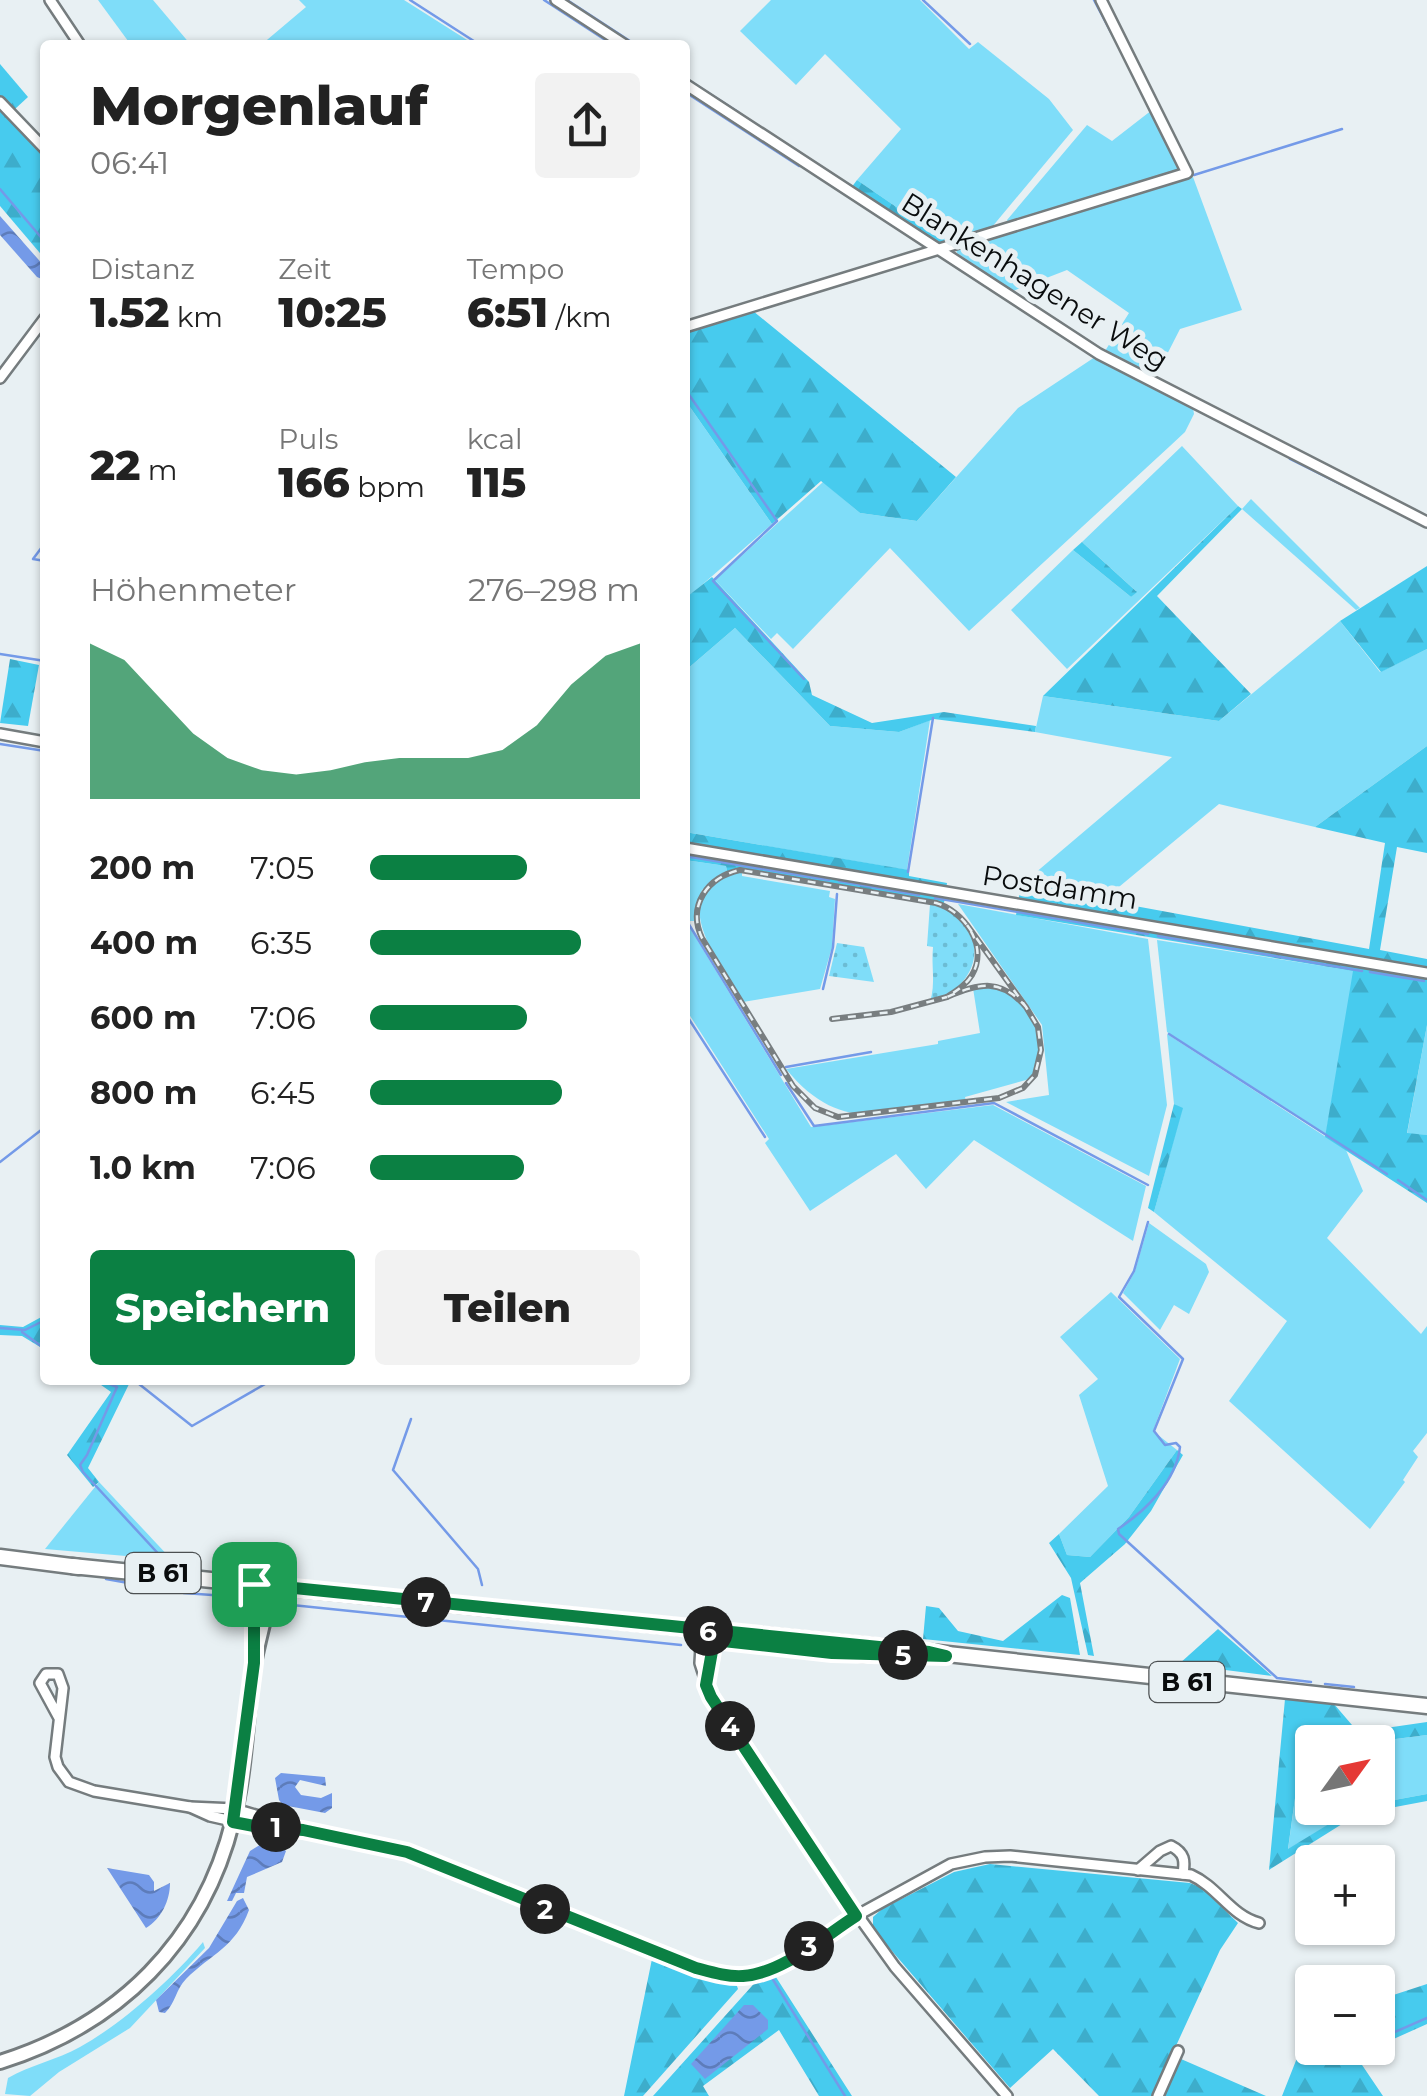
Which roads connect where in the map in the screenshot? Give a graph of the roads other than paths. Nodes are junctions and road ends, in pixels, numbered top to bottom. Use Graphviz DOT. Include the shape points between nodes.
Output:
graph roads {
  1 [pos="50,0"];
  2 [pos="556,0"];
  3 [pos="1102,0"];
  4 [pos="77,40"];
  5 [pos="617,40"];
  6 [pos="690,87"];
  7 [pos="0,102"];
  8 [pos="40,144"];
  9 [pos="939,250"];
  10 [pos="40,325"];
  11 [pos="690,325"];
  12 [pos="0,378"];
  13 [pos="1427,522"];
  14 [pos="0,734"];
  15 [pos="40,741"];
  16 [pos="690,849"];
  17 [pos="1427,973"];
  18 [pos="0,1558"];
  19 [pos="262,1588"];
  20 [pos="708,1635"];
  21 [pos="1427,1706"];
  22 [pos="59,1718"];
  23 [pos="234,1815"];
  24 [pos="1138,1870"];
  25 [pos="1183,1874"];
  26 [pos="856,1916"];
  27 [pos="1260,1922"];
  28 [pos="1178,2051"];
  29 [pos="0,2062"];
  30 [pos="1007,2096"];
  31 [pos="1158,2096"];
  1 -- 4 [label="street"];
  2 -- 5 [label="street"];
  3 -- 9 [label="street" via="1187,173"];
  6 -- 9 [label="street, Blankenhagener Weg"];
  7 -- 8 [label="street"];
  9 -- 11 [label="street"];
  9 -- 13 [label="street, Blankenhagener Weg" via="1099,354"];
  10 -- 12 [label="street"];
  14 -- 15 [label="street"];
  16 -- 17 [label="street, Postdamm"];
  18 -- 19 [label="main road, B 61"];
  19 -- 20 [label="main road, B 61"];
  19 -- 23 [label="main road"];
  20 -- 21 [label="main road, B 61"];
  20 -- 26 [label="street" via="711,1697"];
  22 -- 23 [label="street" via="56,1757 69,1782"];
  23 -- 26 [label="street" via="419,1856 720,1974 774,1968"];
  23 -- 29 [label="main road" via="206,1896 170,1952 88,2025"];
  24 -- 25 [label="street"];
  24 -- 25 [label="street" via="1171,1846 1185,1860"];
  24 -- 26 [label="street" via="985,1857 951,1864"];
  25 -- 27 [label="street" via="1207,1882 1244,1919"];
  26 -- 30 [label="street"];
  28 -- 31 [label="street"];
}
